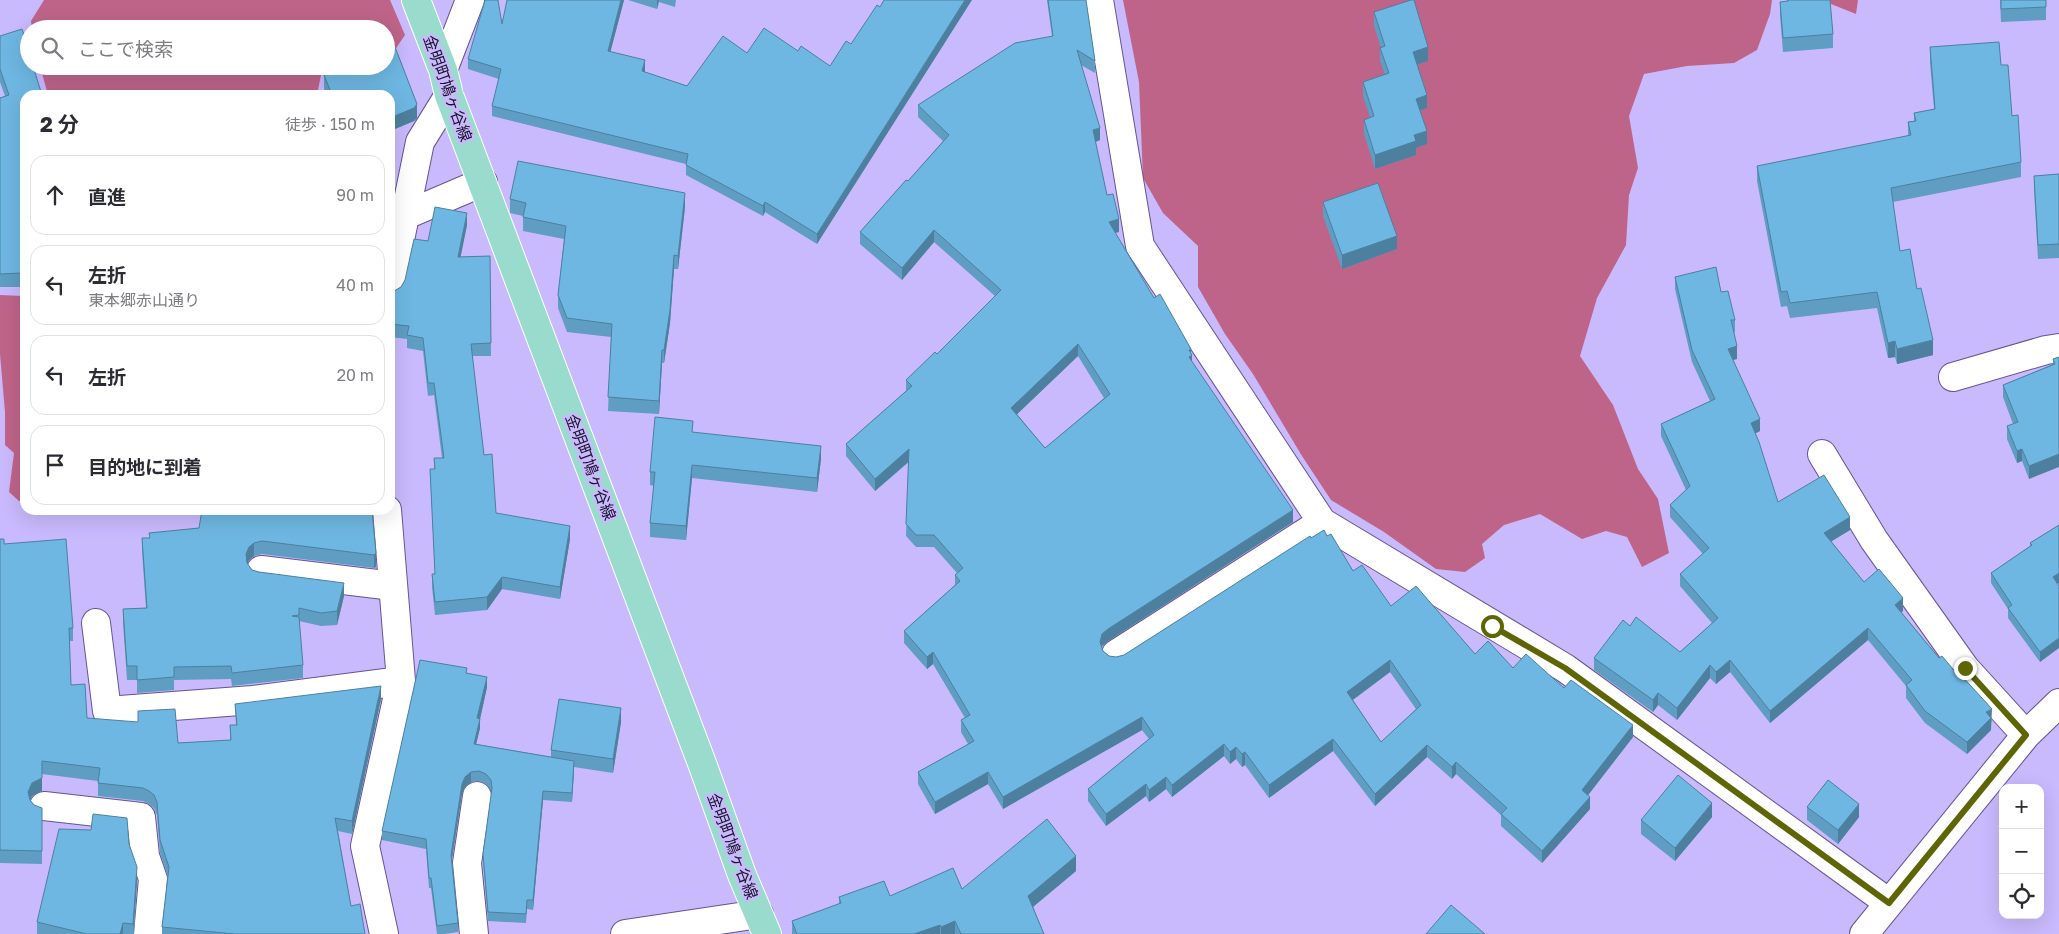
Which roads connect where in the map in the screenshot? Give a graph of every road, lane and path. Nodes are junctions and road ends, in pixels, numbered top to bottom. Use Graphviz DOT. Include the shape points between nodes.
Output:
graph roads {
  1 [pos="416,0"];
  2 [pos="470,0"];
  3 [pos="1099,0"];
  4 [pos="446,82"];
  5 [pos="483,182"];
  6 [pos="398,215"];
  7 [pos="395,243"];
  8 [pos="2059,348"];
  9 [pos="1953,377"];
  10 [pos="1822,454"];
  11 [pos="387,515"];
  12 [pos="1322,522"];
  13 [pos="261,570"];
  14 [pos="393,586"];
  15 [pos="96,623"];
  16 [pos="1116,654"];
  17 [pos="401,681"];
  18 [pos="2059,703"];
  19 [pos="2026,735"];
  20 [pos="477,796"];
  21 [pos="44,806"];
  22 [pos="1889,903"];
  23 [pos="752,925"];
  24 [pos="148,934"];
  25 [pos="384,934"];
  26 [pos="474,934"];
  27 [pos="625,934"];
  28 [pos="1864,934"];
  1 -- 4 [label="main road, 金明町鳩ヶ谷線"];
  2 -- 4 [label="street"];
  3 -- 12 [label="street" via="1140,246"];
  4 -- 5 [label="main road, 金明町鳩ヶ谷線"];
  4 -- 6 [label="street" via="420,142"];
  5 -- 6 [label="street"];
  5 -- 23 [label="main road, 金明町鳩ヶ谷線" via="662,654 742,875"];
  6 -- 7 [label="street"];
  8 -- 9 [label="street"];
  10 -- 19 [label="street" via="1874,540 1965,668"];
  11 -- 14 [label="street"];
  12 -- 16 [label="street"];
  12 -- 22 [label="street" via="1565,668"];
  13 -- 14 [label="street"];
  14 -- 17 [label="street"];
  15 -- 17 [label="street" via="107,711 253,700"];
  17 -- 25 [label="street" via="365,846"];
  18 -- 19 [label="street"];
  19 -- 22 [label="street"];
  20 -- 26 [label="street" via="467,863"];
  21 -- 24 [label="street" via="140,817 145,856 153,879"];
  22 -- 28 [label="street"];
  23 -- 27 [label="street"];
}
